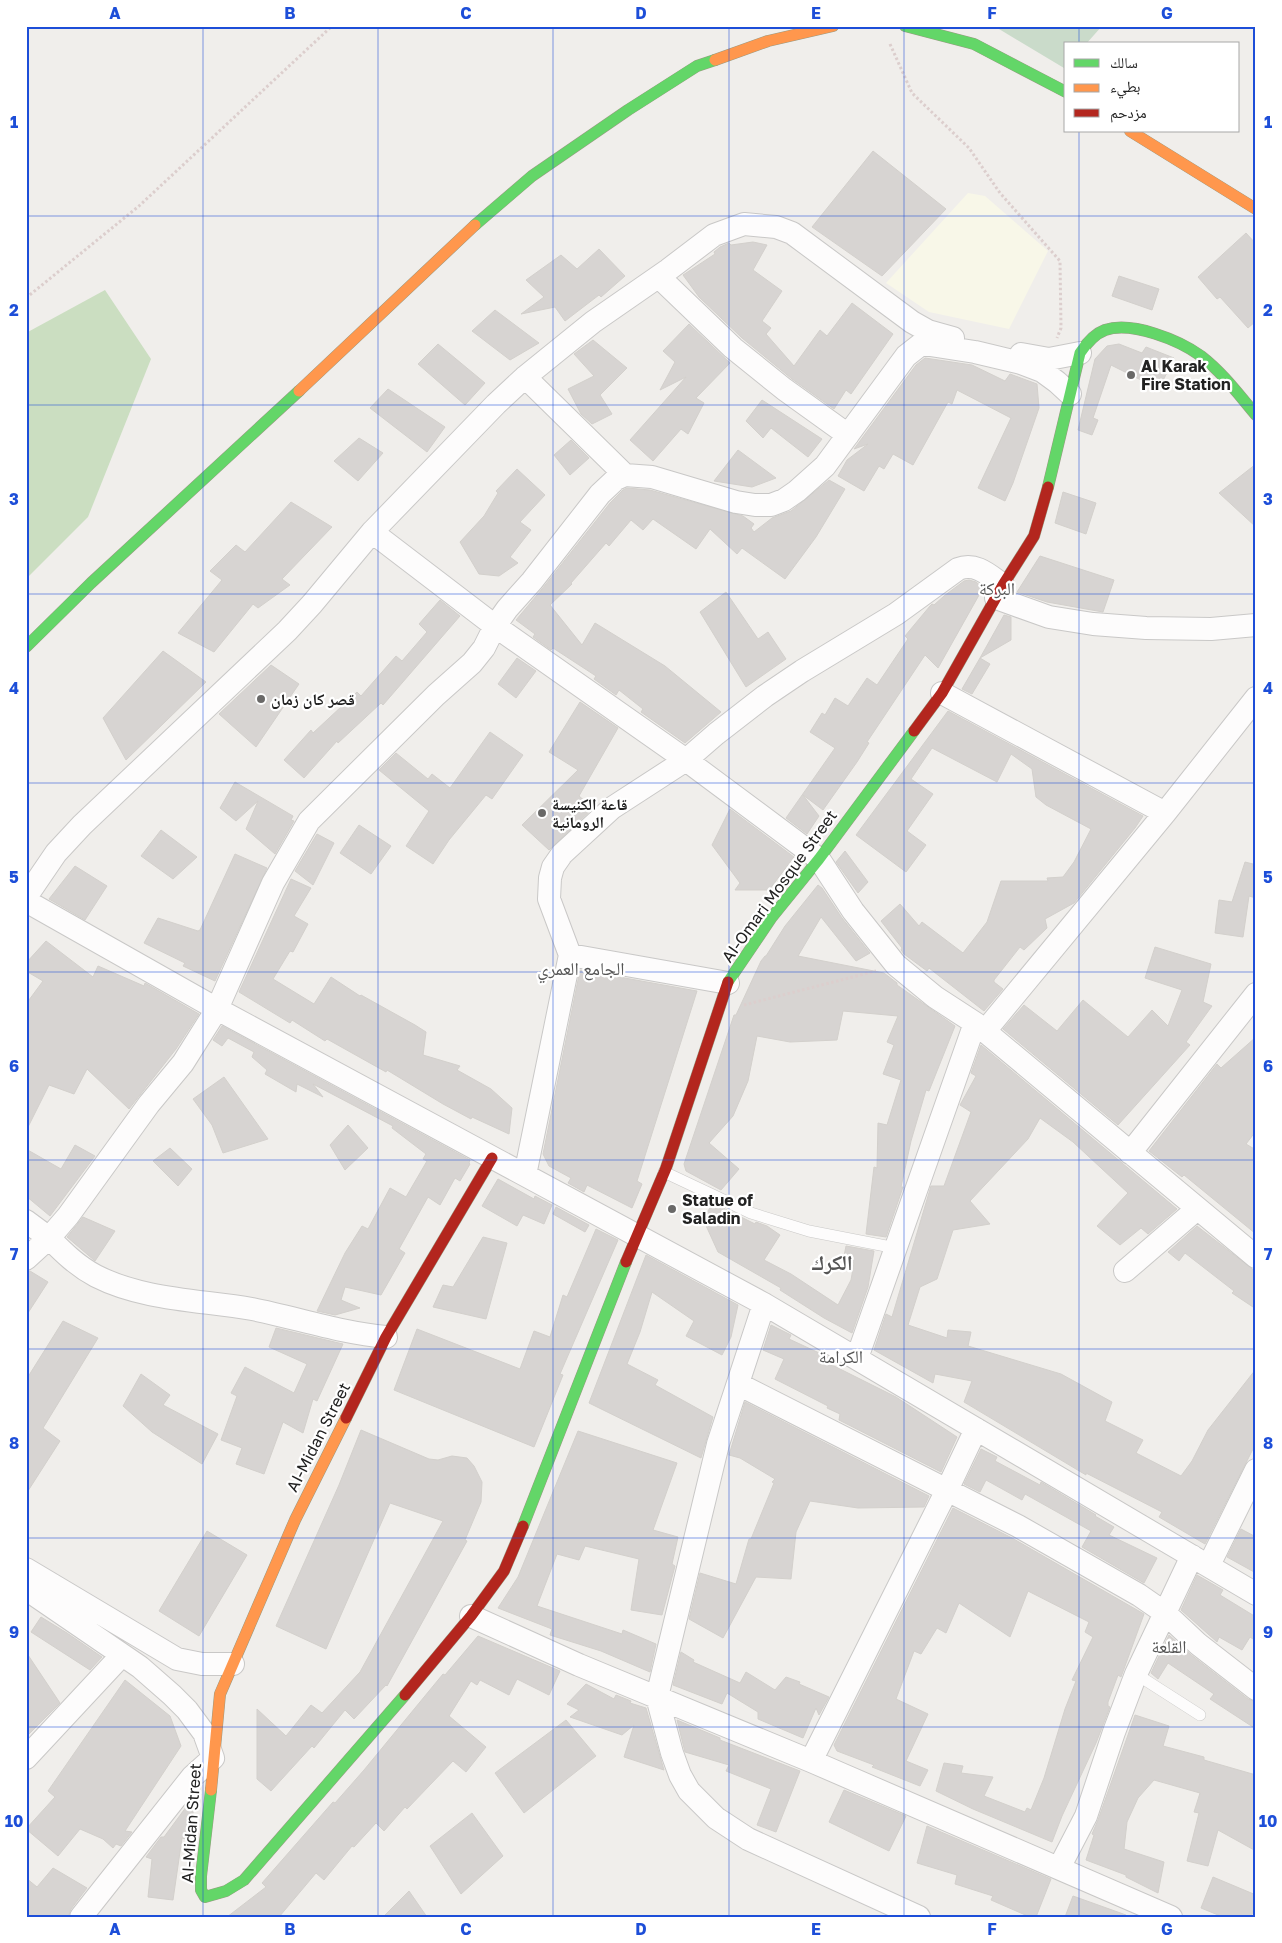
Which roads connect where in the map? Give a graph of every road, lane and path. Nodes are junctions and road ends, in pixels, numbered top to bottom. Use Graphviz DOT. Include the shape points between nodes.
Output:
graph roads {
  1 [pos="332,26"];
  2 [pos="833,26"];
  3 [pos="905,26"];
  4 [pos="890,44"];
  5 [pos="1064,91"];
  6 [pos="1132,132"];
  7 [pos="1256,209"];
  8 [pos="658,277"];
  9 [pos="26,298"];
  10 [pos="924,338"];
  11 [pos="1080,353"];
  12 [pos="1049,358"];
  13 [pos="525,377"];
  14 [pos="1070,394"];
  15 [pos="1256,415"];
  16 [pos="848,435"];
  17 [pos="625,475"];
  18 [pos="372,532"];
  19 [pos="999,592"];
  20 [pos="1256,625"];
  21 [pos="495,626"];
  22 [pos="26,646"];
  23 [pos="942,693"];
  24 [pos="1256,698"];
  25 [pos="686,760"];
  26 [pos="1165,813"];
  27 [pos="819,859"];
  28 [pos="26,897"];
  29 [pos="26,901"];
  30 [pos="570,955"];
  31 [pos="896,965"];
  32 [pos="728,983"];
  33 [pos="1255,998"];
  34 [pos="217,1010"];
  35 [pos="717,1013"];
  36 [pos="980,1027"];
  37 [pos="1130,1153"];
  38 [pos="492,1158"];
  39 [pos="663,1172"];
  40 [pos="525,1175"];
  41 [pos="1197,1209"];
  42 [pos="26,1221"];
  43 [pos="637,1234"];
  44 [pos="49,1238"];
  45 [pos="896,1248"];
  46 [pos="1256,1257"];
  47 [pos="26,1259"];
  48 [pos="1125,1271"];
  49 [pos="764,1304"];
  50 [pos="386,1337"];
  51 [pos="857,1358"];
  52 [pos="738,1384"];
  53 [pos="976,1429"];
  54 [pos="1256,1470"];
  55 [pos="948,1490"];
  56 [pos="1200,1561"];
  57 [pos="26,1569"];
  58 [pos="26,1589"];
  59 [pos="1256,1594"];
  60 [pos="1164,1613"];
  61 [pos="471,1616"];
  62 [pos="122,1655"];
  63 [pos="233,1664"];
  64 [pos="1136,1674"];
  65 [pos="1256,1690"];
  66 [pos="657,1697"];
  67 [pos="1200,1715"];
  68 [pos="26,1758"];
  69 [pos="212,1758"];
  70 [pos="810,1761"];
  71 [pos="1059,1868"];
  72 [pos="81,1917"];
  73 [pos="919,1917"];
  74 [pos="1170,1917"];
  1 -- 9 [label="path" via="139,206"];
  2 -- 22 [label="street" via="768,41 697,66 532,176 451,246"];
  3 -- 5 [label="street" via="974,44"];
  4 -- 12 [label="path" via="912,94 969,148 1000,193 1060,261 1061,328"];
  6 -- 7 [label="street"];
  8 -- 10 [label="street" via="721,232 744,224 776,227 792,233 912,322"];
  8 -- 13 [label="street" via="593,322"];
  8 -- 16 [label="street" via="732,348"];
  10 -- 12 [label="street" via="959,340"];
  10 -- 14 [label="street" via="942,346 1021,363 1048,374"];
  10 -- 16 [label="street" via="906,356"];
  11 -- 12 [label="street"];
  11 -- 14 [label="street, AI-Omari Mosque Street"];
  11 -- 15 [label="street" via="1095,335 1106,328 1161,336 1200,355"];
  13 -- 17 [label="street"];
  13 -- 18 [label="street"];
  14 -- 19 [label="street, AI-Omari Mosque Street" via="1034,536"];
  16 -- 17 [label="street" via="826,466 797,491 771,505 736,502 652,477"];
  17 -- 21 [label="street" via="600,494"];
  18 -- 21 [label="street"];
  18 -- 28 [label="street" via="287,630 82,825 56,853"];
  19 -- 20 [label="street" via="1049,617 1093,624 1146,628"];
  19 -- 23 [label="street, AI-Omari Mosque Street"];
  19 -- 25 [label="street" via="981,570 966,566 958,570 896,614 765,696"];
  21 -- 25 [label="street"];
  21 -- 34 [label="street" via="472,663 309,821 273,883"];
  23 -- 26 [label="street"];
  23 -- 27 [label="street, AI-Omari Mosque Street"];
  24 -- 26 [label="street"];
  25 -- 27 [label="street"];
  25 -- 30 [label="street" via="612,808 562,854 553,867 549,899"];
  26 -- 36 [label="street"];
  27 -- 31 [label="street" via="853,911"];
  27 -- 32 [label="street, AI-Omari Mosque Street" via="772,917"];
  29 -- 34 [label="street"];
  30 -- 32 [label="street"];
  30 -- 40 [label="street"];
  31 -- 35 [label="path"];
  31 -- 36 [label="street" via="935,997"];
  32 -- 35 [label="street, AI-Omari Mosque Street"];
  33 -- 37 [label="street"];
  34 -- 38 [label="street"];
  34 -- 44 [label="street" via="183,1062"];
  35 -- 39 [label="street, AI-Omari Mosque Street"];
  36 -- 37 [label="street"];
  36 -- 45 [label="street"];
  37 -- 41 [label="street"];
  38 -- 40 [label="street"];
  38 -- 50 [label="street, AI-Midan Street"];
  39 -- 43 [label="street, AI-Omari Mosque Street"];
  39 -- 45 [label="lane" via="751,1212 784,1223"];
  40 -- 43 [label="street"];
  41 -- 46 [label="street"];
  41 -- 48 [label="street"];
  42 -- 44 [label="street"];
  43 -- 49 [label="street"];
  43 -- 61 [label="street, AI-Midan Street" via="522,1531 504,1571"];
  44 -- 47 [label="street"];
  44 -- 50 [label="street" via="88,1271 129,1289 252,1309"];
  45 -- 51 [label="street"];
  49 -- 51 [label="street"];
  49 -- 52 [label="street"];
  50 -- 63 [label="street, AI-Midan Street" via="295,1520"];
  51 -- 53 [label="street"];
  52 -- 55 [label="street"];
  52 -- 66 [label="street" via="718,1444"];
  53 -- 55 [label="street"];
  53 -- 56 [label="street"];
  54 -- 56 [label="street"];
  55 -- 60 [label="street" via="1103,1574"];
  55 -- 70 [label="street"];
  56 -- 59 [label="street"];
  56 -- 60 [label="street"];
  57 -- 63 [label="street" via="177,1659 202,1664"];
  58 -- 62 [label="street"];
  60 -- 64 [label="street"];
  60 -- 65 [label="street"];
  61 -- 66 [label="street"];
  61 -- 69 [label="street, AI-Midan Street" via="244,1880 235,1888 205,1897 200,1876"];
  62 -- 68 [label="street"];
  62 -- 69 [label="street" via="187,1710 204,1732"];
  63 -- 69 [label="street, AI-Midan Street" via="220,1694"];
  64 -- 67 [label="lane"];
  64 -- 71 [label="street" via="1086,1816"];
  66 -- 70 [label="street"];
  66 -- 73 [label="street" via="680,1775 689,1791 716,1818 748,1839"];
  69 -- 72 [label="street" via="192,1778"];
  70 -- 71 [label="street"];
  71 -- 74 [label="street"];
}
